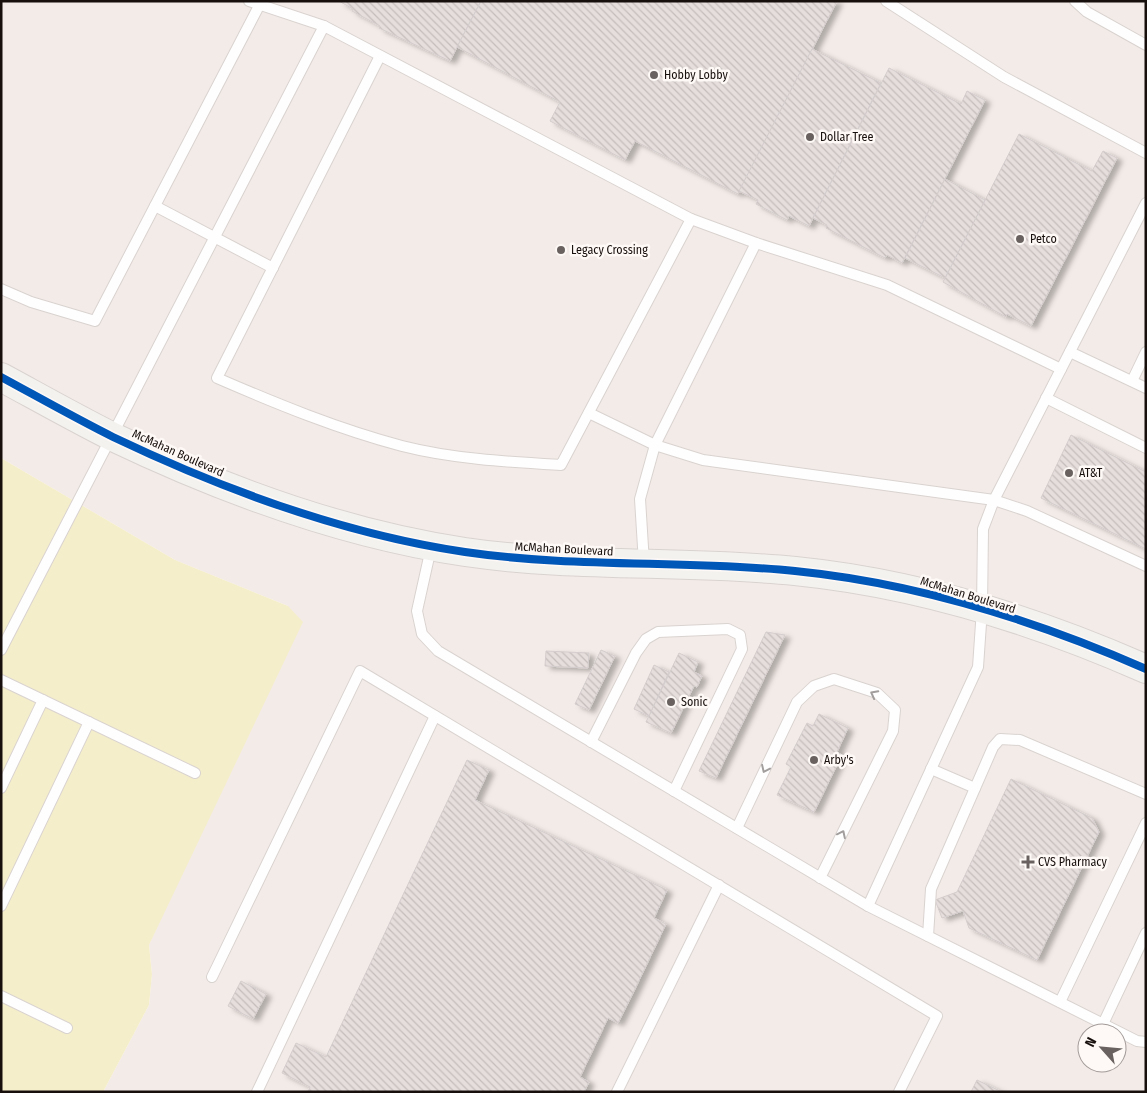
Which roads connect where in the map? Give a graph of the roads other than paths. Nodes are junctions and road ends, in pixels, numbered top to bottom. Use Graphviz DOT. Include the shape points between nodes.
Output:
graph roads {
  1 [pos="249,1"];
  2 [pos="886,1"];
  3 [pos="1075,1"];
  4 [pos="260,4"];
  5 [pos="324,26"];
  6 [pos="1146,45"];
  7 [pos="380,56"];
  8 [pos="1146,153"];
  9 [pos="1146,203"];
  10 [pos="155,206"];
  11 [pos="691,218"];
  12 [pos="214,237"];
  13 [pos="756,243"];
  14 [pos="273,268"];
  15 [pos="1,289"];
  16 [pos="1070,352"];
  17 [pos="1146,352"];
  18 [pos="1061,369"];
  19 [pos="1,377"];
  20 [pos="1132,381"];
  21 [pos="1146,388"];
  22 [pos="1046,398"];
  23 [pos="590,413"];
  24 [pos="112,436"];
  25 [pos="654,444"];
  26 [pos="1146,448"];
  27 [pos="994,500"];
  28 [pos="431,546"];
  29 [pos="644,564"];
  30 [pos="1146,566"];
  31 [pos="982,609"];
  32 [pos="1,650"];
  33 [pos="1146,670"];
  34 [pos="1,680"];
  35 [pos="43,700"];
  36 [pos="435,716"];
  37 [pos="89,722"];
  38 [pos="591,742"];
  39 [pos="931,769"];
  40 [pos="195,773"];
  41 [pos="1,788"];
  42 [pos="975,788"];
  43 [pos="674,791"];
  44 [pos="1146,794"];
  45 [pos="1146,823"];
  46 [pos="737,828"];
  47 [pos="820,878"];
  48 [pos="719,885"];
  49 [pos="1,906"];
  50 [pos="868,906"];
  51 [pos="1146,933"];
  52 [pos="928,936"];
  53 [pos="212,977"];
  54 [pos="1,996"];
  55 [pos="1060,1002"];
  56 [pos="1101,1023"];
  57 [pos="1103,1023"];
  58 [pos="67,1028"];
  59 [pos="1127,1035"];
  60 [pos="1146,1042"];
  61 [pos="257,1092"];
  62 [pos="617,1092"];
  63 [pos="899,1092"];
  1 -- 4 [label="lane"];
  2 -- 8 [label="lane" via="1004,77"];
  3 -- 6 [label="lane" via="1087,12"];
  4 -- 5 [label="lane"];
  4 -- 10 [label="lane"];
  5 -- 7 [label="lane"];
  5 -- 12 [label="lane"];
  7 -- 11 [label="lane"];
  7 -- 14 [label="lane"];
  9 -- 16 [label="lane"];
  10 -- 12 [label="lane"];
  10 -- 15 [label="lane" via="95,321"];
  11 -- 13 [label="lane"];
  11 -- 23 [label="lane"];
  12 -- 14 [label="lane"];
  12 -- 24 [label="lane"];
  13 -- 18 [label="lane" via="887,285"];
  13 -- 25 [label="lane"];
  14 -- 23 [label="lane" via="217,378 277,404 404,446 501,461 561,465"];
  16 -- 18 [label="lane"];
  16 -- 20 [label="lane"];
  17 -- 20 [label="lane"];
  18 -- 22 [label="lane"];
  19 -- 24 [label="street, McMahan Boulevard"];
  20 -- 21 [label="lane"];
  22 -- 26 [label="lane"];
  22 -- 27 [label="lane"];
  23 -- 25 [label="lane"];
  24 -- 28 [label="street, McMahan Boulevard" via="229,488 299,513"];
  24 -- 32 [label="lane"];
  25 -- 27 [label="lane" via="703,460"];
  25 -- 29 [label="lane" via="640,499"];
  27 -- 30 [label="lane" via="1027,511"];
  27 -- 31 [label="lane" via="983,529"];
  28 -- 29 [label="street, McMahan Boulevard" via="523,560"];
  28 -- 38 [label="lane" via="417,611 422,634 438,651"];
  29 -- 31 [label="street, McMahan Boulevard" via="792,570 904,587"];
  31 -- 33 [label="street, McMahan Boulevard" via="1084,644"];
  31 -- 39 [label="lane" via="978,667"];
  34 -- 35 [label="lane"];
  35 -- 37 [label="lane"];
  35 -- 41 [label="lane"];
  36 -- 48 [label="lane"];
  36 -- 53 [label="lane" via="360,671"];
  36 -- 61 [label="lane"];
  37 -- 40 [label="lane"];
  37 -- 49 [label="lane"];
  38 -- 43 [label="lane"];
  38 -- 43 [label="lane" via="636,652 646,639 658,632 728,629 740,635 742,650"];
  39 -- 42 [label="lane"];
  39 -- 50 [label="lane"];
  42 -- 44 [label="lane" via="993,747 1000,740 1020,740"];
  42 -- 52 [label="lane" via="931,890"];
  43 -- 46 [label="lane"];
  45 -- 55 [label="lane"];
  46 -- 47 [label="lane"];
  47 -- 46 [label="lane, one-way" via="893,730 895,710 877,692 834,679 814,686 797,702"];
  47 -- 50 [label="lane"];
  48 -- 62 [label="lane"];
  48 -- 63 [label="lane" via="937,1016"];
  50 -- 52 [label="lane"];
  51 -- 57 [label="lane"];
  52 -- 55 [label="lane"];
  54 -- 58 [label="lane"];
  55 -- 56 [label="lane"];
  59 -- 60 [label="lane"];
}
